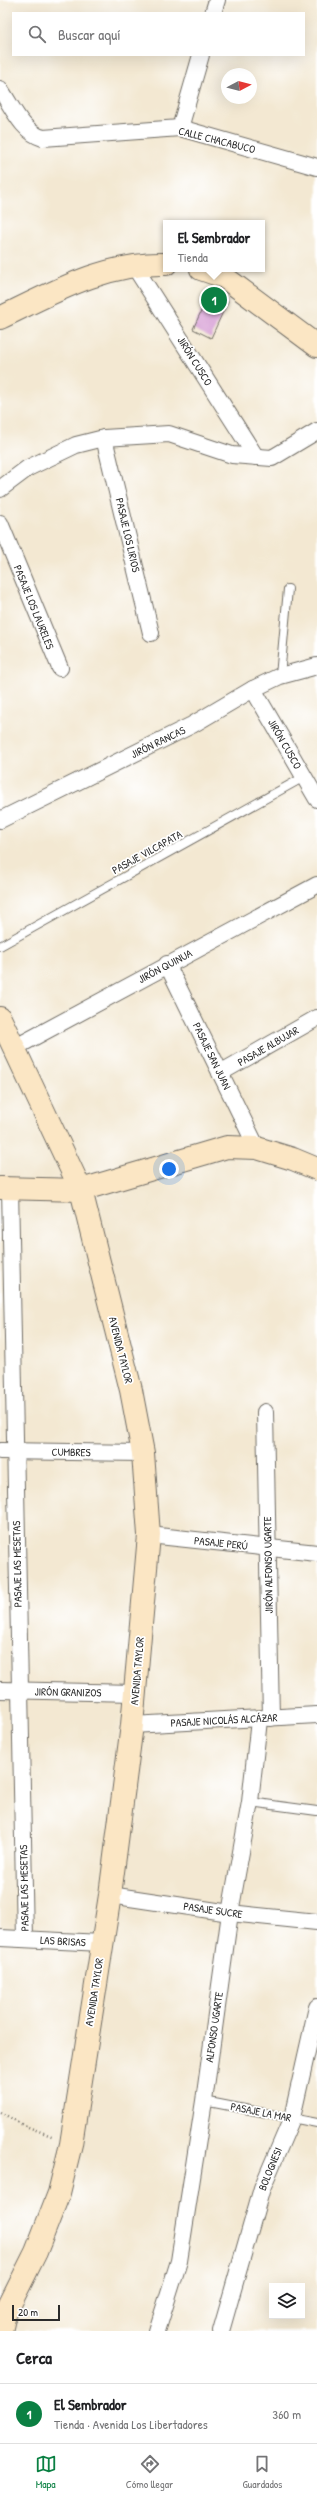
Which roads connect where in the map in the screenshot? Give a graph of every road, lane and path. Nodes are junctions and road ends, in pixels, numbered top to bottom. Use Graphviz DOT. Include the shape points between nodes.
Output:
graph roads {
  1 [pos="217,0"];
  2 [pos="213,12"];
  3 [pos="201,56"];
  4 [pos="0,89"];
  5 [pos="180,128"];
  6 [pos="316,163"];
  7 [pos="163,264"];
  8 [pos="134,266"];
  9 [pos="210,272"];
  10 [pos="0,318"];
  11 [pos="317,346"];
  12 [pos="317,431"];
  13 [pos="104,438"];
  14 [pos="256,457"];
  15 [pos="0,489"];
  16 [pos="0,523"];
  17 [pos="288,589"];
  18 [pos="151,633"];
  19 [pos="317,666"];
  20 [pos="60,668"];
  21 [pos="280,676"];
  22 [pos="253,689"];
  23 [pos="304,777"];
  24 [pos="317,799"];
  25 [pos="0,820"];
  26 [pos="317,885"];
  27 [pos="0,946"];
  28 [pos="167,964"];
  29 [pos="0,1018"];
  30 [pos="317,1018"];
  31 [pos="14,1048"];
  32 [pos="220,1073"];
  33 [pos="257,1148"];
  34 [pos="317,1169"];
  35 [pos="5,1188"];
  36 [pos="81,1190"];
  37 [pos="6,1256"];
  38 [pos="265,1412"];
  39 [pos="8,1452"];
  40 [pos="143,1453"];
  41 [pos="149,1535"];
  42 [pos="268,1548"];
  43 [pos="317,1553"];
  44 [pos="0,1690"];
  45 [pos="20,1691"];
  46 [pos="135,1693"];
  47 [pos="317,1715"];
  48 [pos="265,1719"];
  49 [pos="132,1725"];
  50 [pos="250,1802"];
  51 [pos="317,1811"];
  52 [pos="110,1895"];
  53 [pos="230,1913"];
  54 [pos="317,1922"];
  55 [pos="0,1938"];
  56 [pos="25,1939"];
  57 [pos="102,1943"];
  58 [pos="317,2007"];
  59 [pos="204,2101"];
  60 [pos="0,2112"];
  61 [pos="292,2118"];
  62 [pos="317,2123"];
  63 [pos="71,2144"];
  64 [pos="1,2331"];
  65 [pos="157,2331"];
  66 [pos="221,2331"];
  1 -- 2 [label="street"];
  3 -- 5 [label="street"];
  4 -- 5 [label="street, CALLE CHACABUCO" via="25,126 36,136 44,138"];
  5 -- 6 [label="street, CALLE CHACABUCO"];
  7 -- 8 [label="street" via="143,263"];
  8 -- 10 [label="street" via="81,279"];
  8 -- 14 [label="street, JIRÓN CUSCO"];
  9 -- 11 [label="street" via="224,277"];
  12 -- 14 [label="street" via="272,458"];
  13 -- 14 [label="street" via="169,434 232,455"];
  13 -- 15 [label="street" via="76,444 28,468"];
  13 -- 18 [label="street, PASAJE LOS LIRIOS"];
  16 -- 20 [label="street, PASAJE LOS LAURELES"];
  17 -- 21 [label="lane"];
  19 -- 21 [label="street, JIRÓN RANCAS"];
  21 -- 22 [label="street, JIRÓN RANCAS"];
  22 -- 23 [label="street, JIRÓN CUSCO"];
  22 -- 25 [label="street, JIRÓN RANCAS" via="192,725"];
  23 -- 24 [label="street, JIRÓN CUSCO"];
  23 -- 27 [label="lane, PASAJE VILCAPATA"];
  26 -- 28 [label="street, JIRÓN QUINUA"];
  28 -- 31 [label="street, JIRÓN QUINUA"];
  28 -- 32 [label="street, PASAJE SAN JUAN"];
  29 -- 31 [label="street, AVENIDA TAYLOR"];
  30 -- 32 [label="street, PASAJE ALBUJAR"];
  31 -- 36 [label="street, AVENIDA TAYLOR"];
  32 -- 33 [label="street, PASAJE SAN JUAN"];
  33 -- 34 [label="street"];
  33 -- 36 [label="street" via="227,1147"];
  35 -- 36 [label="street"];
  35 -- 37 [label="street, PASAJE LAS MESETAS"];
  36 -- 40 [label="street, AVENIDA TAYLOR" via="131,1390"];
  37 -- 39 [label="street, PASAJE LAS MESETAS"];
  38 -- 42 [label="street, JIRÓN ALFONSO UGARTE"];
  39 -- 40 [label="street, CUMBRES"];
  39 -- 45 [label="street, PASAJE LAS MESETAS"];
  40 -- 41 [label="street, AVENIDA TAYLOR"];
  41 -- 42 [label="street, PASAJE PERÚ"];
  41 -- 46 [label="street, AVENIDA TAYLOR"];
  42 -- 43 [label="street, PASAJE PERÚ"];
  42 -- 48 [label="street, JIRÓN ALFONSO UGARTE"];
  44 -- 45 [label="street, JIRÓN GRANIZOS"];
  45 -- 46 [label="street, JIRÓN GRANIZOS"];
  45 -- 56 [label="street, PASAJE LAS MESETAS"];
  46 -- 49 [label="street, AVENIDA TAYLOR"];
  47 -- 48 [label="street, PASAJE NICOLÁS ALCÁZAR"];
  48 -- 49 [label="street, PASAJE NICOLÁS ALCÁZAR"];
  48 -- 50 [label="street, ALFONSO UGARTE"];
  49 -- 52 [label="street, AVENIDA TAYLOR"];
  50 -- 51 [label="lane"];
  50 -- 53 [label="street, ALFONSO UGARTE"];
  52 -- 53 [label="street, PASAJE SUCRE"];
  52 -- 57 [label="street, AVENIDA TAYLOR"];
  53 -- 54 [label="street, PASAJE SUCRE"];
  53 -- 59 [label="street, ALFONSO UGARTE"];
  55 -- 56 [label="street, LAS BRISAS"];
  56 -- 57 [label="street, LAS BRISAS"];
  57 -- 63 [label="street, AVENIDA TAYLOR"];
  58 -- 61 [label="street, BOLOGNESI"];
  59 -- 61 [label="lane, PASAJE LA MAR"];
  59 -- 65 [label="street, ALFONSO UGARTE" via="179,2261"];
  60 -- 63 [label="path" via="23,2125"];
  61 -- 62 [label="lane, PASAJE LA MAR"];
  61 -- 66 [label="street, BOLOGNESI" via="262,2188"];
  63 -- 64 [label="street, AVENIDA TAYLOR" via="56,2200 36,2252 5,2314"];
}
